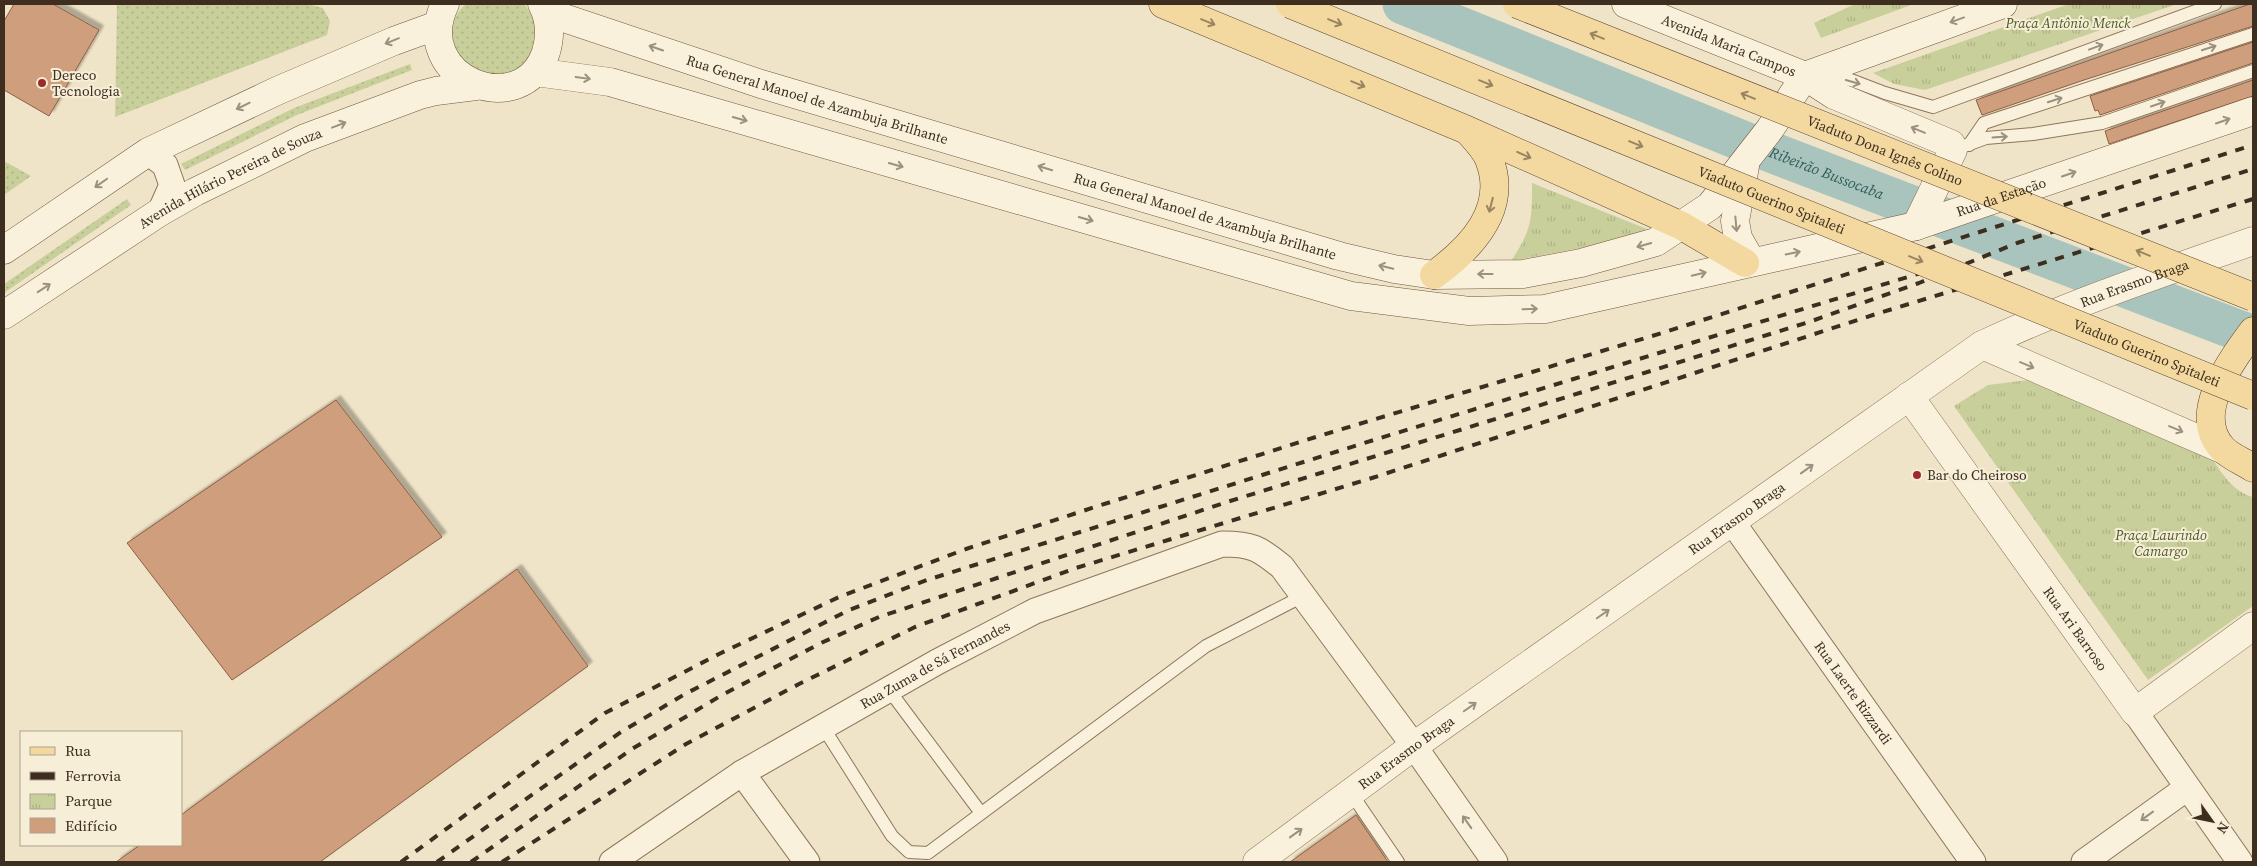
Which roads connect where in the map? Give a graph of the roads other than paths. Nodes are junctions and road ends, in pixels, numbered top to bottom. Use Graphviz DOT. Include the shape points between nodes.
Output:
graph roads {
  1 [pos="1163,4"];
  2 [pos="1290,4"];
  3 [pos="1517,4"];
  4 [pos="1626,4"];
  5 [pos="2003,4"];
  6 [pos="2215,4"];
  7 [pos="544,8"];
  8 [pos="442,14"];
  9 [pos="2253,34"];
  10 [pos="2253,71"];
  11 [pos="535,72"];
  12 [pos="1805,76"];
  13 [pos="476,86"];
  14 [pos="2253,111"];
  15 [pos="1467,130"];
  16 [pos="1961,147"];
  17 [pos="148,152"];
  18 [pos="1747,158"];
  19 [pos="160,212"];
  20 [pos="1920,218"];
  21 [pos="1682,226"];
  22 [pos="2253,241"];
  23 [pos="4,250"];
  24 [pos="1748,262"];
  25 [pos="1434,275"];
  26 [pos="2253,297"];
  27 [pos="4,315"];
  28 [pos="2249,336"];
  29 [pos="1982,346"];
  30 [pos="1908,396"];
  31 [pos="2253,396"];
  32 [pos="2224,450"];
  33 [pos="2253,468"];
  34 [pos="1733,523"];
  35 [pos="1303,596"];
  36 [pos="2253,626"];
  37 [pos="889,690"];
  38 [pos="2135,712"];
  39 [pos="822,728"];
  40 [pos="1414,746"];
  41 [pos="742,773"];
  42 [pos="2187,788"];
  43 [pos="1351,793"];
  44 [pos="981,813"];
  45 [pos="612,862"];
  46 [pos="807,862"];
  47 [pos="1257,862"];
  48 [pos="1398,862"];
  49 [pos="1495,862"];
  50 [pos="1973,862"];
  51 [pos="2084,862"];
  52 [pos="2240,862"];
  1 -- 15 [label="main road, one-way"];
  2 -- 31 [label="main road, Viaduto Guerino Spitaleti, one-way, bridge"];
  26 -- 3 [label="main road, Viaduto Dona Ignês Colino, one-way, bridge"];
  4 -- 12 [label="main road, Avenida Maria Campos"];
  5 -- 12 [label="main road, one-way"];
  12 -- 6 [label="lane, one-way" via="1851,80 1933,107"];
  7 -- 11 [label="main road" via="549,28 548,43"];
  25 -- 7 [label="main road, Rua General Manoel de Azambuja Brilhante, one-way" via="1329,253 761,84"];
  8 -- 13 [label="main road" via="438,40 443,55 451,68"];
  8 -- 17 [label="main road, one-way" via="394,40"];
  16 -- 9 [label="lane, one-way" via="1984,123"];
  16 -- 10 [label="lane, one-way" via="1986,138 2102,124"];
  11 -- 13 [label="main road, Avenida Hilário Pereira de Souza" via="507,86"];
  11 -- 24 [label="main road, Rua da Estação, one-way" via="610,82 1351,296 1469,311 1545,308"];
  16 -- 12 [label="main road, Avenida Maria Campos, one-way" via="1834,95"];
  12 -- 18 [label="main road, Rua General Manoel de Azambuja Brilhante"];
  19 -- 13 [label="main road, Avenida Hilário Pereira de Souza, one-way" via="305,138 420,95"];
  20 -- 14 [label="main road, Rua da Estação, one-way" via="1957,212"];
  15 -- 21 [label="main road, one-way"];
  15 -- 25 [label="main road, one-way" via="1488,158 1494,180 1492,207 1474,241"];
  16 -- 20 [label="main road"];
  17 -- 19 [label="street" via="165,165 172,185"];
  17 -- 23 [label="main road, one-way"];
  18 -- 21 [label="main road, Rua General Manoel de Azambuja Brilhante" via="1710,206"];
  18 -- 24 [label="main road, one-way" via="1735,221"];
  27 -- 19 [label="main road, Avenida Hilário Pereira de Souza, one-way"];
  24 -- 20 [label="main road, Rua da Estação, one-way"];
  21 -- 24 [label="main road"];
  21 -- 25 [label="main road, Rua General Manoel de Azambuja Brilhante, one-way" via="1656,242 1581,263 1523,274"];
  22 -- 29 [label="main road, Rua Erasmo Braga" via="2022,326"];
  28 -- 32 [label="main road" via="2216,391 2210,410 2210,424"];
  29 -- 30 [label="main road, Rua Erasmo Braga"];
  29 -- 32 [label="main road, one-way"];
  34 -- 30 [label="main road, Rua Erasmo Braga, one-way"];
  30 -- 38 [label="main road, Rua Ari Barroso"];
  32 -- 33 [label="main road"];
  40 -- 34 [label="main road, Rua Erasmo Braga, one-way"];
  34 -- 50 [label="street, Rua Laerte Rizzardi"];
  35 -- 37 [label="street, Rua Zuma de Sá Fernandes" via="1282,567 1261,550 1240,544 1222,544 1035,611"];
  35 -- 40 [label="street, Rua Zuma de Sá Fernandes"];
  35 -- 44 [label="lane" via="1206,646"];
  36 -- 38 [label="main road"];
  37 -- 39 [label="street, Rua Zuma de Sá Fernandes"];
  37 -- 44 [label="lane"];
  38 -- 42 [label="street, Rua Ari Barroso"];
  39 -- 41 [label="street, Rua Zuma de Sá Fernandes"];
  39 -- 44 [label="lane" via="892,836 909,852 928,853"];
  40 -- 43 [label="main road, Rua Erasmo Braga"];
  49 -- 40 [label="street, Rua Zuma de Sá Fernandes, one-way"];
  41 -- 45 [label="street, Rua Zuma de Sá Fernandes"];
  41 -- 46 [label="street"];
  42 -- 51 [label="street, one-way"];
  42 -- 52 [label="street, Rua Ari Barroso"];
  47 -- 43 [label="main road, Rua Erasmo Braga, one-way"];
  43 -- 48 [label="lane"];
}
